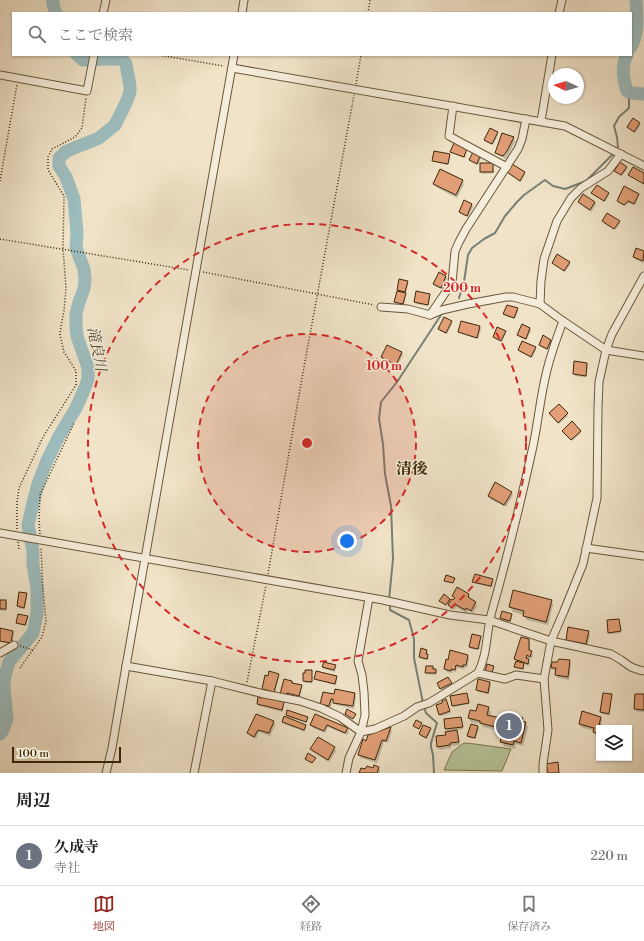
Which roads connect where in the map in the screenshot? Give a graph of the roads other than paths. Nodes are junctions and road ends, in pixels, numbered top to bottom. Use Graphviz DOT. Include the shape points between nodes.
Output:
graph roads {
  1 [pos="106,0"];
  2 [pos="244,0"];
  3 [pos="562,0"];
  4 [pos="103,12"];
  5 [pos="242,12"];
  6 [pos="559,12"];
  7 [pos="94,56"];
  8 [pos="234,56"];
  9 [pos="552,56"];
  10 [pos="232,68"];
  11 [pos="0,75"];
  12 [pos="453,106"];
  13 [pos="526,119"];
  14 [pos="541,121"];
  15 [pos="621,154"];
  16 [pos="644,166"];
  17 [pos="507,167"];
  18 [pos="644,276"];
  19 [pos="540,304"];
  20 [pos="381,307"];
  21 [pos="430,315"];
  22 [pos="563,321"];
  23 [pos="606,350"];
  24 [pos="644,356"];
  25 [pos="0,533"];
  26 [pos="586,548"];
  27 [pos="643,556"];
  28 [pos="145,559"];
  29 [pos="369,598"];
  30 [pos="489,620"];
  31 [pos="551,641"];
  32 [pos="14,645"];
  33 [pos="0,653"];
  34 [pos="126,666"];
  35 [pos="644,671"];
  36 [pos="478,673"];
  37 [pos="544,679"];
  38 [pos="212,681"];
  39 [pos="361,732"];
  40 [pos="106,773"];
  41 [pos="194,773"];
  42 [pos="346,773"];
  43 [pos="543,773"];
  1 -- 4 [label="street"];
  2 -- 5 [label="street"];
  3 -- 6 [label="street"];
  7 -- 11 [label="street" via="87,91"];
  8 -- 10 [label="street"];
  9 -- 14 [label="street"];
  10 -- 12 [label="street"];
  10 -- 28 [label="street"];
  12 -- 13 [label="street"];
  12 -- 17 [label="street" via="449,136"];
  13 -- 14 [label="street"];
  13 -- 17 [label="street" via="522,139"];
  14 -- 15 [label="street" via="565,126"];
  15 -- 16 [label="street"];
  15 -- 19 [label="street" via="608,171 581,188 571,198 557,222 544,259"];
  17 -- 21 [label="street" via="459,242 455,251 452,283"];
  18 -- 23 [label="street"];
  19 -- 21 [label="street" via="506,297 442,310"];
  19 -- 22 [label="street"];
  20 -- 21 [label="street" via="408,309"];
  22 -- 23 [label="street"];
  22 -- 30 [label="street" via="547,370 523,493"];
  23 -- 24 [label="street"];
  23 -- 26 [label="street" via="599,382 597,498"];
  25 -- 28 [label="street"];
  26 -- 27 [label="street"];
  26 -- 31 [label="street" via="583,564"];
  28 -- 29 [label="street"];
  28 -- 34 [label="street"];
  29 -- 30 [label="street" via="450,615"];
  29 -- 39 [label="street" via="358,661 365,707"];
  30 -- 31 [label="street"];
  30 -- 36 [label="street" via="482,666"];
  31 -- 35 [label="street" via="611,654 631,667"];
  31 -- 37 [label="street"];
  32 -- 33 [label="street"];
  34 -- 38 [label="street"];
  34 -- 40 [label="street"];
  36 -- 37 [label="street" via="506,679 516,675"];
  36 -- 39 [label="street" via="404,716 375,729"];
  37 -- 43 [label="street" via="548,730"];
  38 -- 39 [label="street" via="321,708 340,717"];
  38 -- 41 [label="street"];
  39 -- 42 [label="street" via="349,758"];
}
